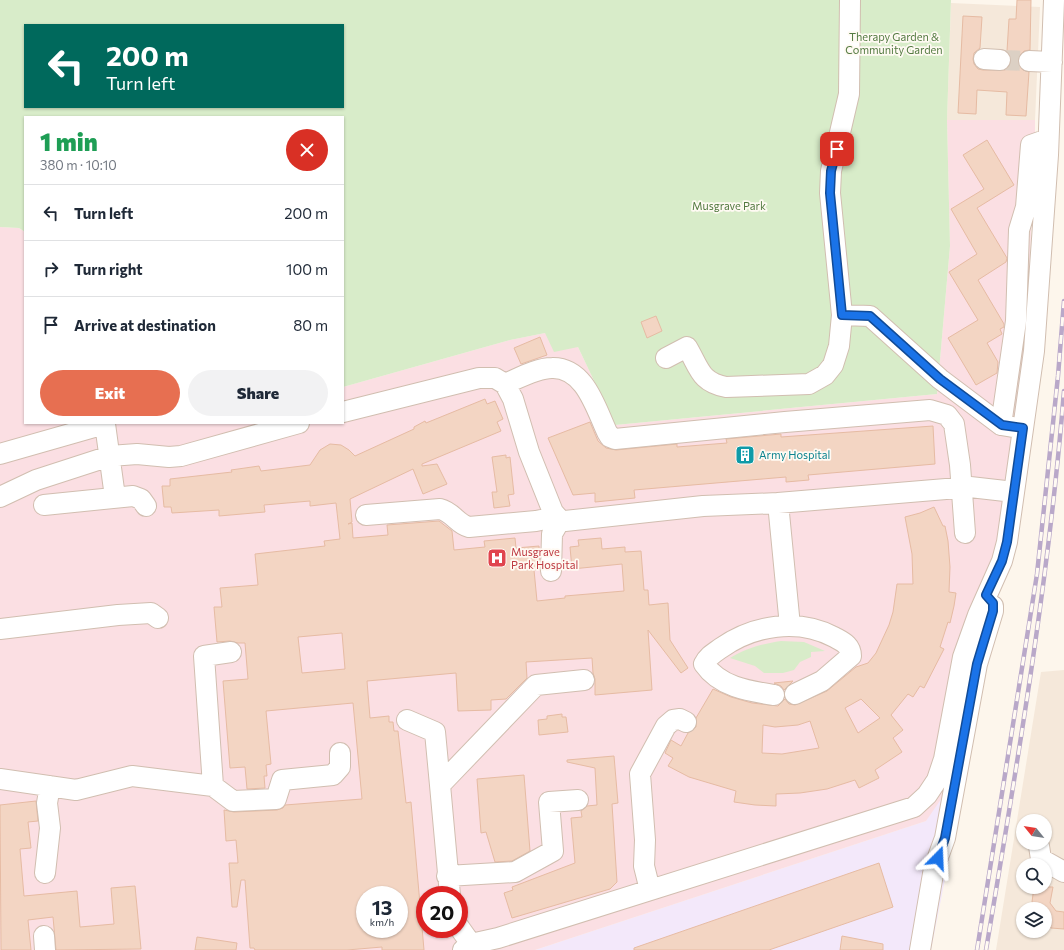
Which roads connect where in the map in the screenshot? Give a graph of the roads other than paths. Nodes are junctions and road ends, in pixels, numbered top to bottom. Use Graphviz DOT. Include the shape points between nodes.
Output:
graph roads {
  1 [pos="850,0"];
  2 [pos="1054,0"];
  3 [pos="1029,61"];
  4 [pos="1052,62"];
  5 [pos="1048,139"];
  6 [pos="842,315"];
  7 [pos="666,358"];
  8 [pos="505,384"];
  9 [pos="344,412"];
  10 [pos="295,424"];
  11 [pos="1002,425"];
  12 [pos="1023,428"];
  13 [pos="0,454"];
  14 [pos="110,456"];
  15 [pos="961,488"];
  16 [pos="1014,492"];
  17 [pos="0,497"];
  18 [pos="115,497"];
  19 [pos="778,503"];
  20 [pos="44,505"];
  21 [pos="146,506"];
  22 [pos="366,515"];
  23 [pos="558,518"];
  24 [pos="958,524"];
  25 [pos="551,571"];
  26 [pos="986,595"];
  27 [pos="158,618"];
  28 [pos="790,626"];
  29 [pos="0,628"];
  30 [pos="231,652"];
  31 [pos="584,680"];
  32 [pos="795,694"];
  33 [pos="774,695"];
  34 [pos="407,720"];
  35 [pos="686,722"];
  36 [pos="340,753"];
  37 [pos="0,779"];
  38 [pos="440,785"];
  39 [pos="50,786"];
  40 [pos="213,786"];
  41 [pos="578,800"];
  42 [pos="1040,850"];
  43 [pos="1064,872"];
  44 [pos="46,873"];
  45 [pos="448,885"];
  46 [pos="650,890"];
  47 [pos="467,947"];
  48 [pos="920,950"];
  1 -- 6 [label="street" via="849,94 831,171 830,193"];
  2 -- 4 [label="street"];
  3 -- 4 [label="street"];
  4 -- 5 [label="street"];
  5 -- 11 [label="street" via="1031,145 1026,207 1019,230 1016,321"];
  5 -- 12 [label="street" via="1034,351"];
  6 -- 7 [label="street" via="839,346 833,365 825,375 809,384 726,387 713,384 703,377 688,347"];
  6 -- 11 [label="street" via="870,316 940,379"];
  8 -- 9 [label="street" via="495,378 479,378"];
  8 -- 15 [label="street" via="544,369 569,372 578,378 587,390 607,432 615,439 930,410 947,415 954,424"];
  8 -- 23 [label="street" via="513,399 529,452"];
  10 -- 14 [label="street" via="181,456"];
  11 -- 12 [label="street"];
  12 -- 16 [label="street"];
  13 -- 14 [label="street" via="105,424"];
  14 -- 17 [label="street" via="36,480"];
  14 -- 18 [label="street"];
  15 -- 16 [label="street"];
  15 -- 19 [label="street"];
  15 -- 24 [label="street"];
  16 -- 26 [label="street" via="1002,561"];
  18 -- 20 [label="street"];
  18 -- 21 [label="street" via="133,496 141,499"];
  19 -- 23 [label="street" via="703,506 570,522"];
  19 -- 28 [label="street"];
  22 -- 23 [label="street" via="440,509 447,511 462,526 469,527"];
  23 -- 25 [label="street" via="552,534"];
  26 -- 46 [label="street" via="964,657 944,759 937,780 927,795 914,807"];
  26 -- 48 [label="street" via="993,603 993,611 977,664 945,838 934,868"];
  27 -- 29 [label="street" via="151,613"];
  28 -- 32 [label="street" via="812,629 829,635 845,643 852,656 822,682"];
  28 -- 33 [label="street" via="775,626 735,638 707,658 704,664 719,680 738,688"];
  30 -- 40 [label="street" via="204,656"];
  31 -- 38 [label="street" via="536,685"];
  34 -- 38 [label="street" via="435,732"];
  35 -- 46 [label="street" via="680,719 673,720 666,726 640,774 645,840 653,870"];
  36 -- 40 [label="street" via="340,767 333,775 282,780 276,799 233,800"];
  37 -- 39 [label="street"];
  38 -- 45 [label="street"];
  39 -- 40 [label="street" via="76,790 132,776"];
  39 -- 44 [label="street" via="47,803 50,828"];
  41 -- 45 [label="street" via="549,802 553,851 515,872"];
  42 -- 43 [label="street" via="1041,859"];
  46 -- 47 [label="street"];
}
